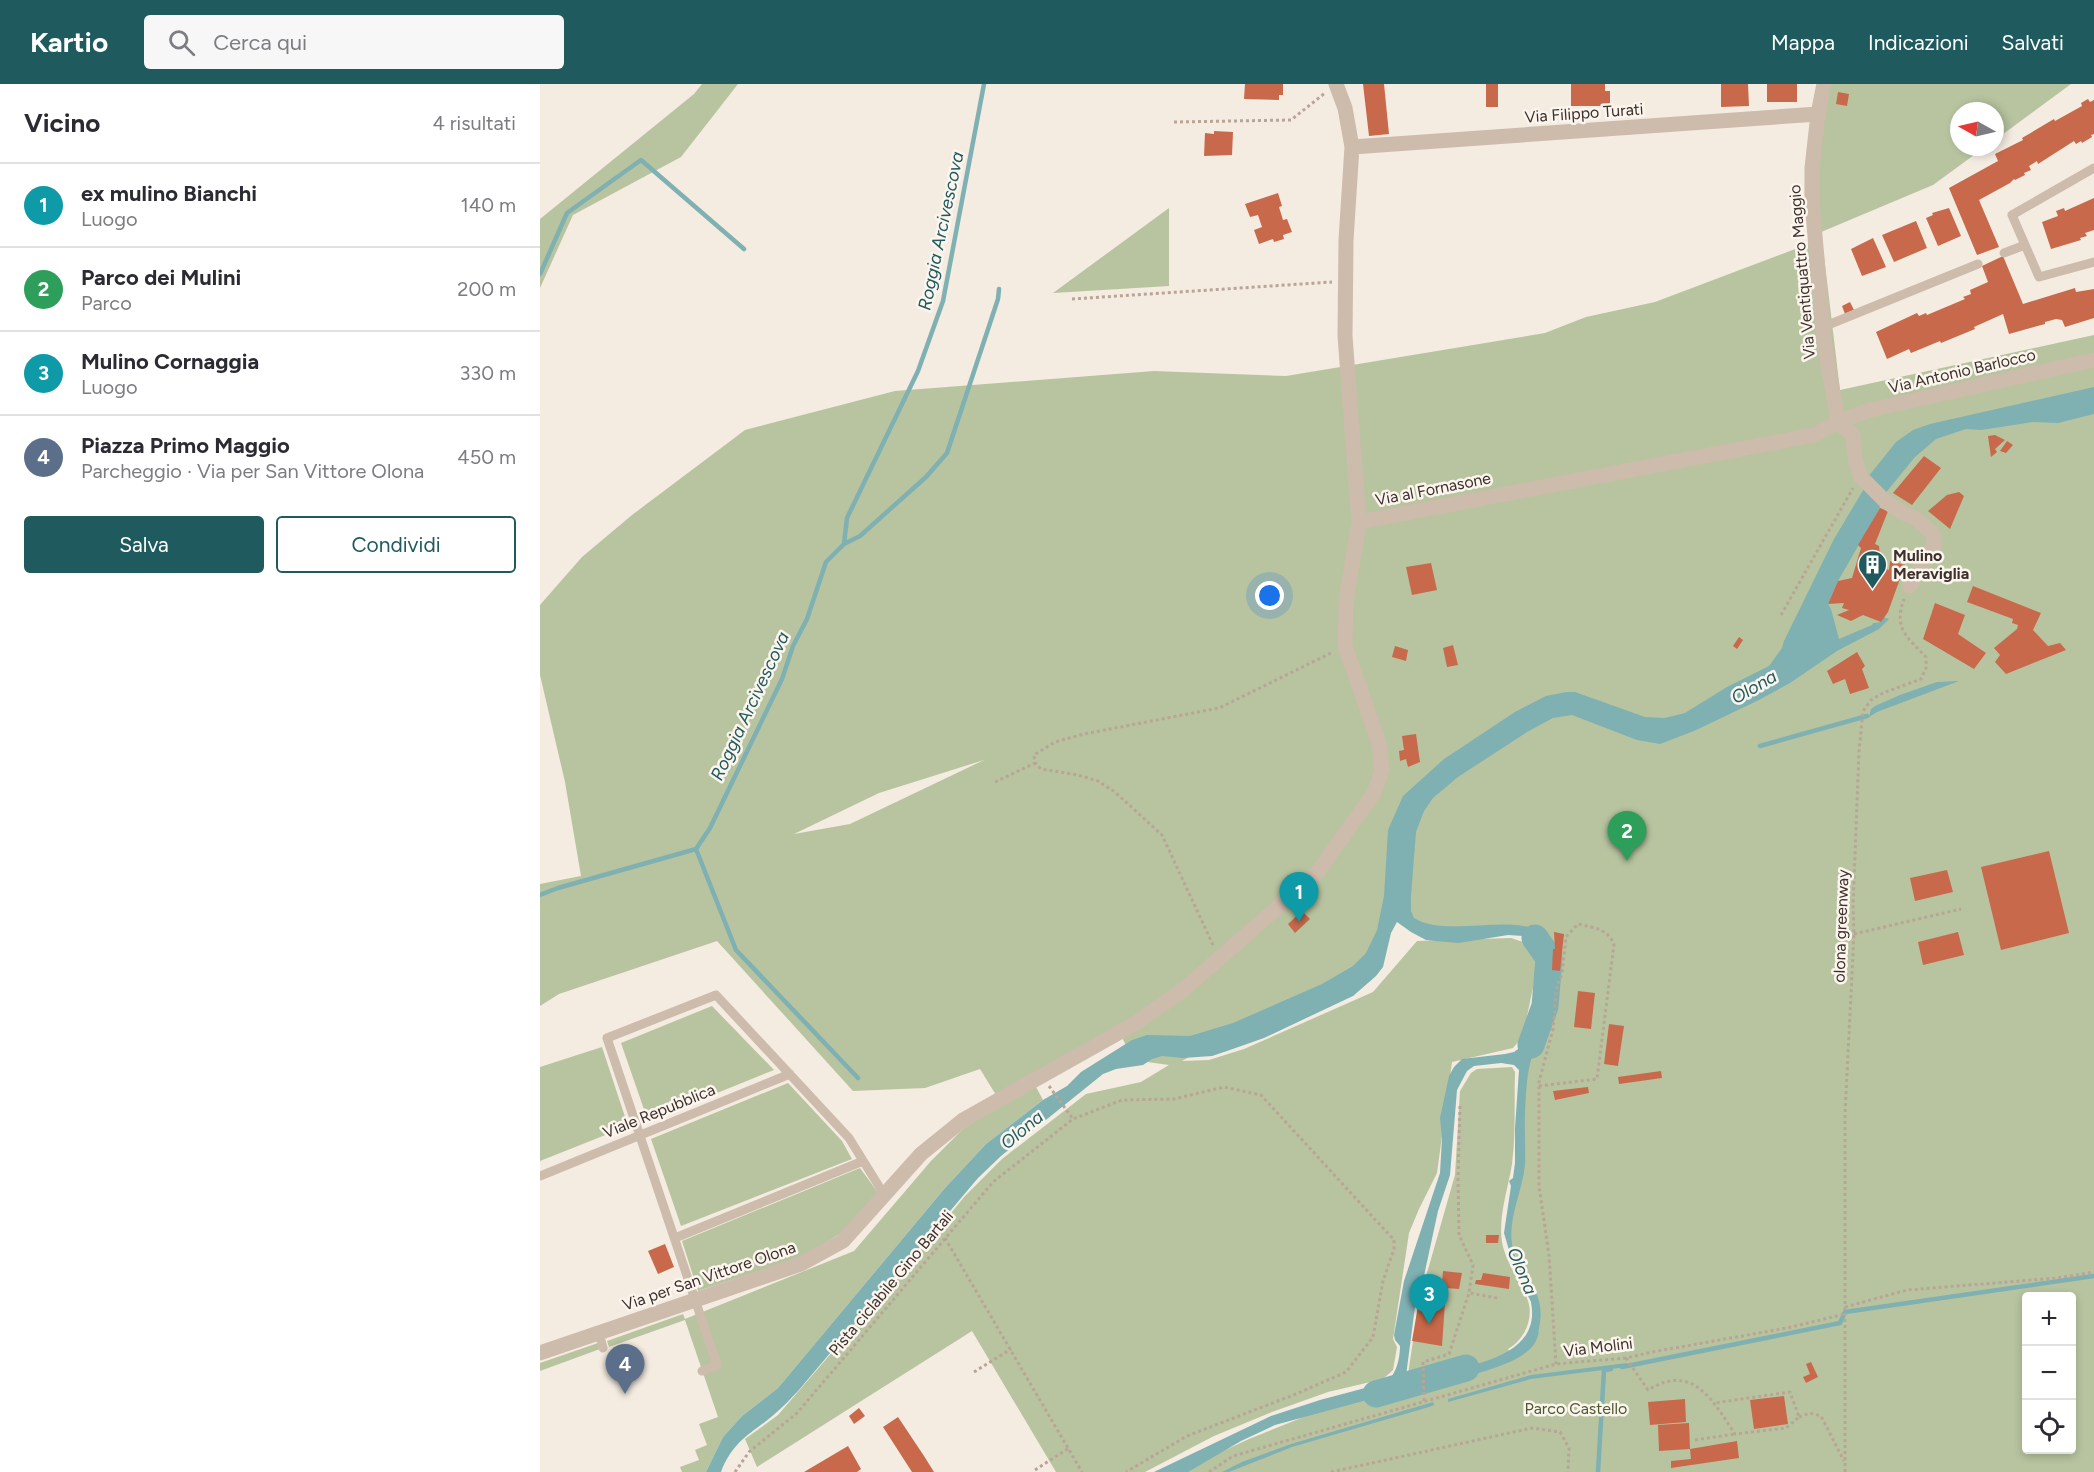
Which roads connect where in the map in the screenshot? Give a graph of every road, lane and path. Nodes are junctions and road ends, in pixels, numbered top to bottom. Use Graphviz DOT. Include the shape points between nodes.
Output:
graph roads {
  1 [pos="1336,84"];
  2 [pos="1824,84"];
  3 [pos="1818,114"];
  4 [pos="1174,122"];
  5 [pos="1352,147"];
  6 [pos="2094,168"];
  7 [pos="2025,245"];
  8 [pos="2004,253"];
  9 [pos="2094,262"];
  10 [pos="1978,264"];
  11 [pos="1346,281"];
  12 [pos="1072,299"];
  13 [pos="1823,327"];
  14 [pos="2094,360"];
  15 [pos="1838,422"];
  16 [pos="1860,476"];
  17 [pos="1359,522"];
  18 [pos="1910,586"];
  19 [pos="1781,615"];
  20 [pos="1345,645"];
  21 [pos="1035,763"];
  22 [pos="995,782"];
  23 [pos="1961,909"];
  24 [pos="1854,934"];
  25 [pos="1219,959"];
  26 [pos="790,1074"];
  27 [pos="1043,1077"];
  28 [pos="1539,1086"];
  29 [pos="1461,1106"];
  30 [pos="1073,1119"];
  31 [pos="641,1135"];
  32 [pos="863,1161"];
  33 [pos="540,1176"];
  34 [pos="885,1196"];
  35 [pos="675,1238"];
  36 [pos="945,1238"];
  37 [pos="2094,1272"];
  38 [pos="1469,1293"];
  39 [pos="1497,1298"];
  40 [pos="695,1300"];
  41 [pos="1845,1306"];
  42 [pos="1845,1314"];
  43 [pos="1012,1349"];
  44 [pos="540,1353"];
  45 [pos="1626,1358"];
  46 [pos="1556,1364"];
  47 [pos="702,1371"];
  48 [pos="974,1372"];
  49 [pos="1424,1401"];
  50 [pos="1714,1403"];
  51 [pos="1799,1417"];
  52 [pos="1735,1434"];
  53 [pos="1695,1440"];
  54 [pos="1069,1448"];
  55 [pos="1845,1462"];
  56 [pos="1035,1470"];
  57 [pos="735,1472"];
  58 [pos="1082,1472"];
  59 [pos="1126,1472"];
  60 [pos="1209,1472"];
  61 [pos="1332,1472"];
  62 [pos="1568,1472"];
  63 [pos="1845,1472"];
  1 -- 4 [label="path" via="1292,120"];
  1 -- 5 [label="street, Via al Fornasone" via="1346,108"];
  2 -- 3 [label="street, Via Ventiquattro Maggio"];
  3 -- 5 [label="street, Via Filippo Turati"];
  3 -- 13 [label="street, Via Ventiquattro Maggio" via="1812,201"];
  5 -- 11 [label="street, Via al Fornasone"];
  6 -- 7 [label="lane" via="2012,215"];
  7 -- 8 [label="lane"];
  7 -- 9 [label="lane" via="2039,277"];
  10 -- 13 [label="lane"];
  11 -- 12 [label="path"];
  11 -- 17 [label="street, Via al Fornasone" via="1345,336"];
  13 -- 15 [label="street, Via Ventiquattro Maggio"];
  14 -- 15 [label="street, Via Antonio Barlocco" via="1870,410"];
  15 -- 16 [label="street" via="1853,435"];
  15 -- 17 [label="street, Via al Fornasone" via="1814,435"];
  16 -- 18 [label="street" via="1884,501 1917,519 1933,534 1934,545"];
  16 -- 19 [label="path"];
  17 -- 20 [label="street" via="1346,601"];
  18 -- 24 [label="path, olona greenway" via="1900,612 1901,625 1904,635 1926,657 1926,668 1921,679 1883,693 1863,711"];
  20 -- 21 [label="path" via="1219,708 1055,742 1034,755"];
  20 -- 25 [label="street, Via per San Vittore Olona" via="1379,743 1382,770 1374,793 1317,873"];
  21 -- 22 [label="path"];
  21 -- 25 [label="path" via="1041,769 1098,781 1162,836"];
  23 -- 24 [label="path"];
  24 -- 41 [label="path, olona greenway" via="1845,1114"];
  25 -- 27 [label="street, Via per San Vittore Olona" via="1136,1023"];
  26 -- 31 [label="lane, Viale Repubblica"];
  26 -- 31 [label="lane" via="716,995 607,1038"];
  26 -- 32 [label="lane" via="849,1138"];
  27 -- 30 [label="path"];
  27 -- 34 [label="street, Via per San Vittore Olona" via="963,1120 921,1154"];
  28 -- 28 [label="path" via="1553,1029 1566,937 1578,924 1601,929 1614,944 1597,1079"];
  28 -- 46 [label="path" via="1539,1186 1549,1255"];
  29 -- 38 [label="path" via="1459,1235 1473,1265"];
  30 -- 36 [label="path, Pista ciclabile Gino Bartali" via="993,1182"];
  30 -- 59 [label="path, Pista ciclabile Gino Bartali" via="1122,1100 1174,1099 1224,1087 1261,1095 1394,1240 1373,1337 1346,1372 1187,1436"];
  31 -- 33 [label="lane, Viale Repubblica"];
  31 -- 35 [label="lane"];
  32 -- 34 [label="lane"];
  32 -- 35 [label="lane"];
  34 -- 40 [label="street, Via per San Vittore Olona" via="843,1241 801,1264"];
  35 -- 40 [label="lane"];
  36 -- 43 [label="path"];
  36 -- 57 [label="path, Pista ciclabile Gino Bartali" via="797,1413 749,1452"];
  37 -- 41 [label="path" via="1907,1290"];
  38 -- 39 [label="path"];
  38 -- 49 [label="path" via="1449,1354 1423,1362"];
  40 -- 44 [label="street, Via per San Vittore Olona" via="601,1341"];
  40 -- 47 [label="lane" via="717,1365"];
  41 -- 42 [label="path, olona greenway"];
  42 -- 45 [label="path, Via Molini"];
  42 -- 55 [label="path"];
  43 -- 48 [label="path"];
  43 -- 54 [label="path"];
  45 -- 46 [label="path, Via Molini"];
  45 -- 50 [label="path" via="1648,1390 1676,1380 1692,1384"];
  46 -- 49 [label="path, Via Molini"];
  49 -- 60 [label="path, Via Molini" via="1233,1456"];
  50 -- 51 [label="path" via="1790,1392"];
  50 -- 52 [label="path"];
  51 -- 52 [label="path" via="1786,1428"];
  51 -- 55 [label="path" via="1810,1413 1821,1416"];
  52 -- 53 [label="path"];
  54 -- 56 [label="path"];
  54 -- 58 [label="path"];
  55 -- 63 [label="path"];
  61 -- 62 [label="path" via="1532,1428 1560,1432 1569,1448"];
}
